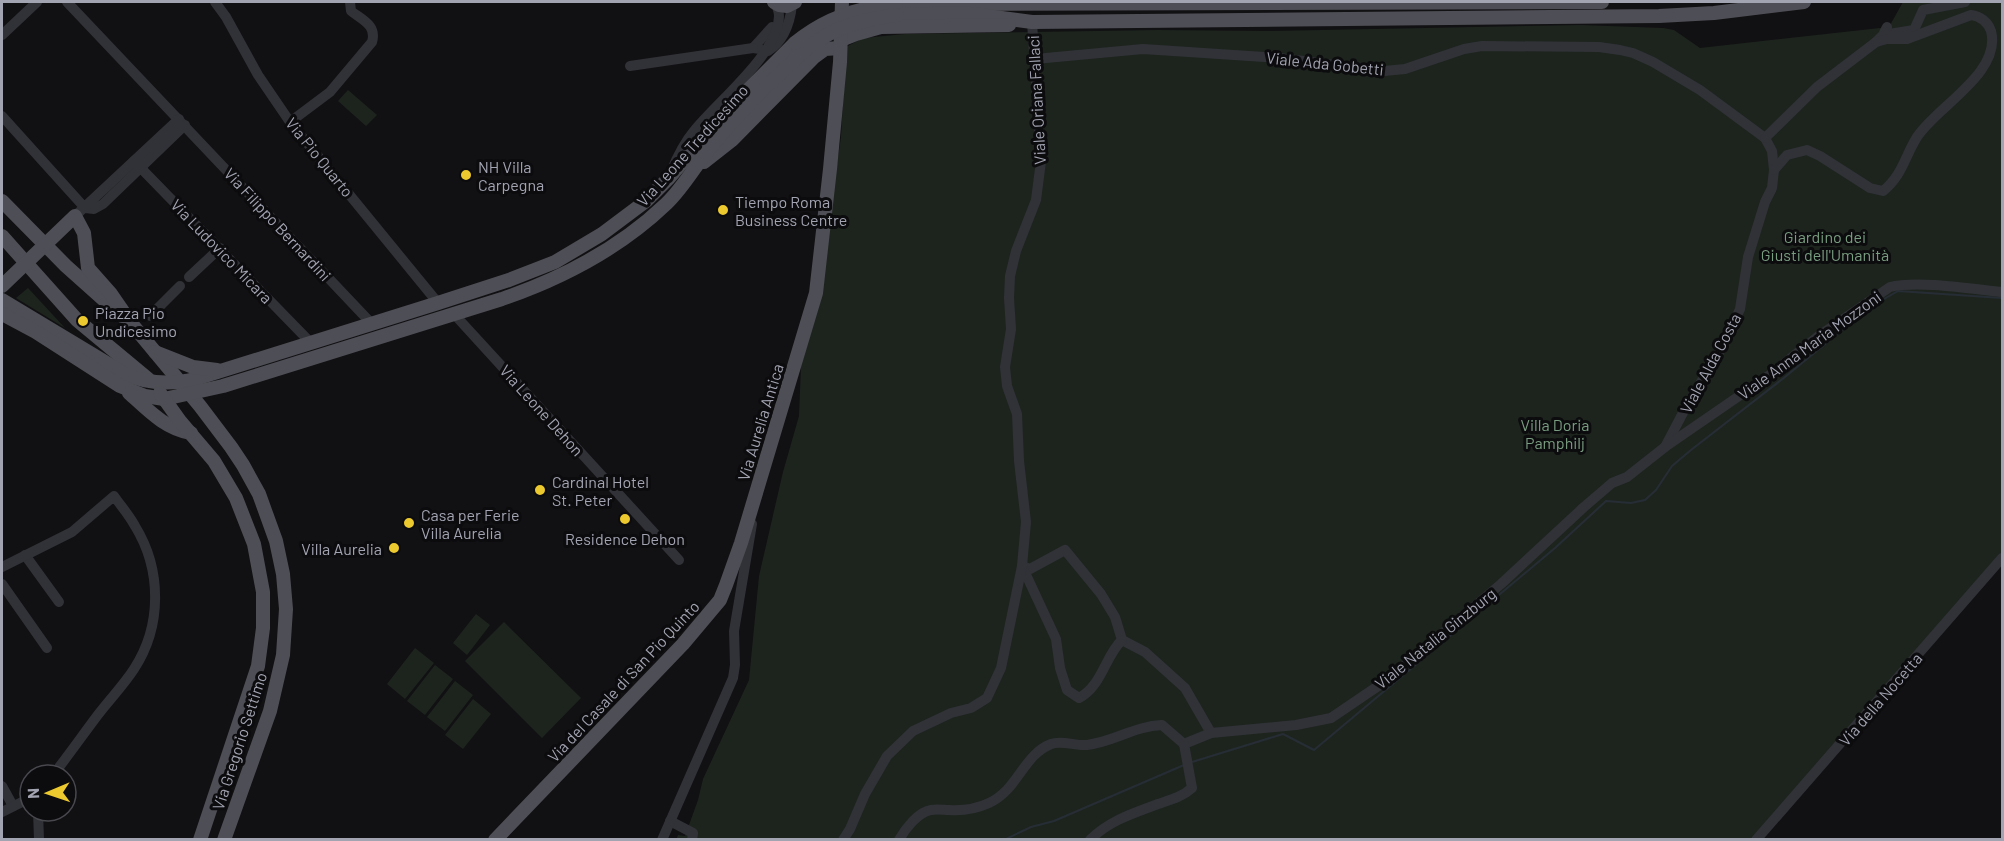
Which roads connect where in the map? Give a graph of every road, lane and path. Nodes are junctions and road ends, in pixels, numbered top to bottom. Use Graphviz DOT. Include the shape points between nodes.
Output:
graph roads {
  1 [pos="37,2"];
  2 [pos="67,2"];
  3 [pos="215,2"];
  4 [pos="350,2"];
  5 [pos="774,2"];
  6 [pos="842,2"];
  7 [pos="1014,2"];
  8 [pos="1602,2"];
  9 [pos="1804,2"];
  10 [pos="1965,2"];
  11 [pos="793,3"];
  12 [pos="1033,3"];
  13 [pos="897,9"];
  14 [pos="779,19"];
  15 [pos="1032,22"];
  16 [pos="2,35"];
  17 [pos="1882,35"];
  18 [pos="841,44"];
  19 [pos="753,48"];
  20 [pos="765,52"];
  21 [pos="1035,59"];
  22 [pos="630,66"];
  23 [pos="2,116"];
  24 [pos="182,122"];
  25 [pos="290,122"];
  26 [pos="1766,138"];
  27 [pos="138,164"];
  28 [pos="694,168"];
  29 [pos="1774,170"];
  30 [pos="669,178"];
  31 [pos="2,201"];
  32 [pos="80,212"];
  33 [pos="2,236"];
  34 [pos="44,244"];
  35 [pos="220,248"];
  36 [pos="25,262"];
  37 [pos="189,277"];
  38 [pos="2,286"];
  39 [pos="180,286"];
  40 [pos="2002,292"];
  41 [pos="2,300"];
  42 [pos="438,303"];
  43 [pos="2,314"];
  44 [pos="454,314"];
  45 [pos="150,316"];
  46 [pos="131,323"];
  47 [pos="371,323"];
  48 [pos="310,342"];
  49 [pos="155,352"];
  50 [pos="219,370"];
  51 [pos="180,382"];
  52 [pos="153,383"];
  53 [pos="120,386"];
  54 [pos="223,386"];
  55 [pos="190,394"];
  56 [pos="164,399"];
  57 [pos="211,420"];
  58 [pos="191,433"];
  59 [pos="1665,447"];
  60 [pos="1627,477"];
  61 [pos="756,492"];
  62 [pos="25,555"];
  63 [pos="2002,558"];
  64 [pos="679,560"];
  65 [pos="1022,566"];
  66 [pos="2,567"];
  67 [pos="2,584"];
  68 [pos="720,600"];
  69 [pos="59,602"];
  70 [pos="734,631"];
  71 [pos="1122,640"];
  72 [pos="46,648"];
  73 [pos="1211,733"];
  74 [pos="1184,744"];
  75 [pos="63,763"];
  76 [pos="2,786"];
  77 [pos="18,804"];
  78 [pos="13,806"];
  79 [pos="2,812"];
  80 [pos="670,821"];
  81 [pos="38,823"];
  82 [pos="39,840"];
  83 [pos="200,840"];
  84 [pos="224,840"];
  85 [pos="495,840"];
  86 [pos="662,840"];
  87 [pos="692,840"];
  88 [pos="843,840"];
  89 [pos="898,840"];
  90 [pos="1090,840"];
  91 [pos="1756,840"];
  1 -- 16 [label="street"];
  2 -- 24 [label="street, Via Filippo Bernardini"];
  3 -- 25 [label="street, Via Pio Quarto"];
  4 -- 25 [label="street" via="351,11 371,27 372,42 330,92"];
  5 -- 11 [label="main road" via="783,6"];
  5 -- 14 [label="street"];
  6 -- 18 [label="main road, Via Aurelia Antica"];
  7 -- 12 [label="main road, Via Leone Tredicesimo"];
  7 -- 13 [label="main road, Via Leone Tredicesimo"];
  8 -- 12 [label="main road, Via Leone Tredicesimo"];
  9 -- 15 [label="main road, Via Leone Tredicesimo" via="1659,16"];
  10 -- 17 [label="street" via="1923,10 1914,30"];
  11 -- 20 [label="street" via="781,38"];
  13 -- 15 [label="main road, Via Leone Tredicesimo"];
  13 -- 28 [label="main road, Via Leone Tredicesimo, bridge" via="856,22 810,46 734,121"];
  13 -- 30 [label="main road, Via Leone Tredicesimo, bridge" via="862,9 814,28 725,113"];
  14 -- 19 [label="street"];
  14 -- 20 [label="street"];
  15 -- 18 [label="main road" via="997,27 881,27 856,34"];
  15 -- 21 [label="street, Viale Oriana Fallaci"];
  17 -- 26 [label="street" via="1817,87"];
  17 -- 29 [label="street" via="1887,39 1908,39 1971,15 1989,26 1992,39 1986,63 1964,91 1917,137 1902,170 1883,191 1870,188 1807,150 1787,155"];
  18 -- 28 [label="main road" via="814,57 732,140"];
  18 -- 61 [label="main road, Via Aurelia Antica" via="816,293"];
  19 -- 20 [label="street"];
  19 -- 22 [label="street"];
  20 -- 30 [label="street" via="687,139"];
  21 -- 26 [label="street, Viale Ada Gobetti" via="1143,49 1279,58 1384,71 1406,69 1482,46 1610,48 1633,53 1670,71"];
  21 -- 65 [label="street, Viale Oriana Fallaci" via="1040,182 1012,269 1011,328 1005,368 1017,414 1026,522"];
  23 -- 32 [label="street" via="77,198"];
  24 -- 27 [label="street"];
  24 -- 47 [label="street, Via Filippo Bernardini"];
  25 -- 42 [label="street, Via Pio Quarto"];
  26 -- 29 [label="street, Viale Alda Costa"];
  27 -- 32 [label="street"];
  27 -- 35 [label="street, Via Ludovico Micara"];
  28 -- 44 [label="main road, Via Leone Tredicesimo" via="675,195 654,215 589,261 535,287"];
  29 -- 59 [label="street, Viale Alda Costa" via="1772,188 1748,257 1740,309"];
  30 -- 42 [label="main road, Via Leone Tredicesimo" via="618,223 555,262"];
  31 -- 34 [label="main road"];
  32 -- 34 [label="main road"];
  32 -- 46 [label="main road" via="88,268"];
  33 -- 36 [label="main road"];
  34 -- 36 [label="main road"];
  34 -- 46 [label="main road"];
  35 -- 37 [label="street"];
  35 -- 48 [label="street, Via Ludovico Micara"];
  36 -- 38 [label="main road"];
  36 -- 52 [label="main road" via="77,320"];
  39 -- 45 [label="street"];
  40 -- 59 [label="street, Viale Anna Maria Mozzoni" via="1924,285 1890,287"];
  41 -- 52 [label="main road" via="116,368"];
  42 -- 47 [label="main road, Via Leone Tredicesimo"];
  43 -- 53 [label="main road"];
  44 -- 54 [label="main road, Via Leone Tredicesimo"];
  44 -- 64 [label="street, Via Leone Dehon"];
  46 -- 49 [label="main road"];
  47 -- 48 [label="main road, Via Leone Tredicesimo"];
  48 -- 50 [label="main road, Via Leone Tredicesimo"];
  49 -- 50 [label="main road" via="185,364"];
  49 -- 51 [label="main road"];
  50 -- 51 [label="main road, Via Leone Tredicesimo"];
  51 -- 52 [label="main road, Via Leone Tredicesimo"];
  51 -- 55 [label="main road"];
  52 -- 56 [label="main road"];
  53 -- 56 [label="main road"];
  53 -- 58 [label="main road" via="170,427"];
  54 -- 55 [label="main road, Via Leone Tredicesimo"];
  54 -- 57 [label="main road" via="213,400"];
  55 -- 56 [label="main road, Via Leone Tredicesimo"];
  55 -- 57 [label="main road"];
  56 -- 58 [label="main road"];
  57 -- 84 [label="main road, Via Gregorio Settimo" via="243,465 267,512 281,561 286,609 283,655 274,698"];
  58 -- 83 [label="main road, Via Gregorio Settimo" via="219,468 244,514 257,556 264,606 256,675"];
  59 -- 60 [label="street, Viale Anna Maria Mozzoni"];
  60 -- 73 [label="street, Viale Natalia Ginzburg" via="1612,483 1387,680 1331,718 1296,726"];
  61 -- 68 [label="main road, Via del Casale di San Pio Quinto"];
  61 -- 70 [label="street, Via Aurelia Antica"];
  62 -- 66 [label="street"];
  62 -- 69 [label="street"];
  62 -- 75 [label="street" via="77,528 114,496 135,525 148,555 155,588 154,619 134,669"];
  63 -- 91 [label="street, Via della Nocetta"];
  65 -- 71 [label="street" via="1030,569 1065,550 1101,594 1115,617"];
  65 -- 71 [label="street" via="1056,639 1067,690 1079,698 1086,694"];
  65 -- 88 [label="street, Viale Oriana Fallaci" via="1001,668 987,698 914,731 887,756"];
  67 -- 72 [label="street"];
  68 -- 70 [label="street" via="729,606"];
  68 -- 85 [label="main road, Via del Casale di San Pio Quinto" via="683,644"];
  70 -- 80 [label="street, Via Aurelia Antica" via="732,684"];
  71 -- 73 [label="street" via="1145,652 1185,688"];
  73 -- 74 [label="street, Viale Natalia Ginzburg"];
  74 -- 89 [label="street" via="1162,725 1146,725 1085,745 1054,743 1040,749 1010,788 992,802 972,809 929,809 907,825"];
  74 -- 90 [label="street" via="1192,788 1126,816"];
  76 -- 78 [label="street"];
  77 -- 78 [label="street"];
  78 -- 79 [label="street"];
  80 -- 86 [label="street, Via Aurelia Antica"];
  80 -- 87 [label="street" via="693,833"];
  81 -- 82 [label="street"];
}
